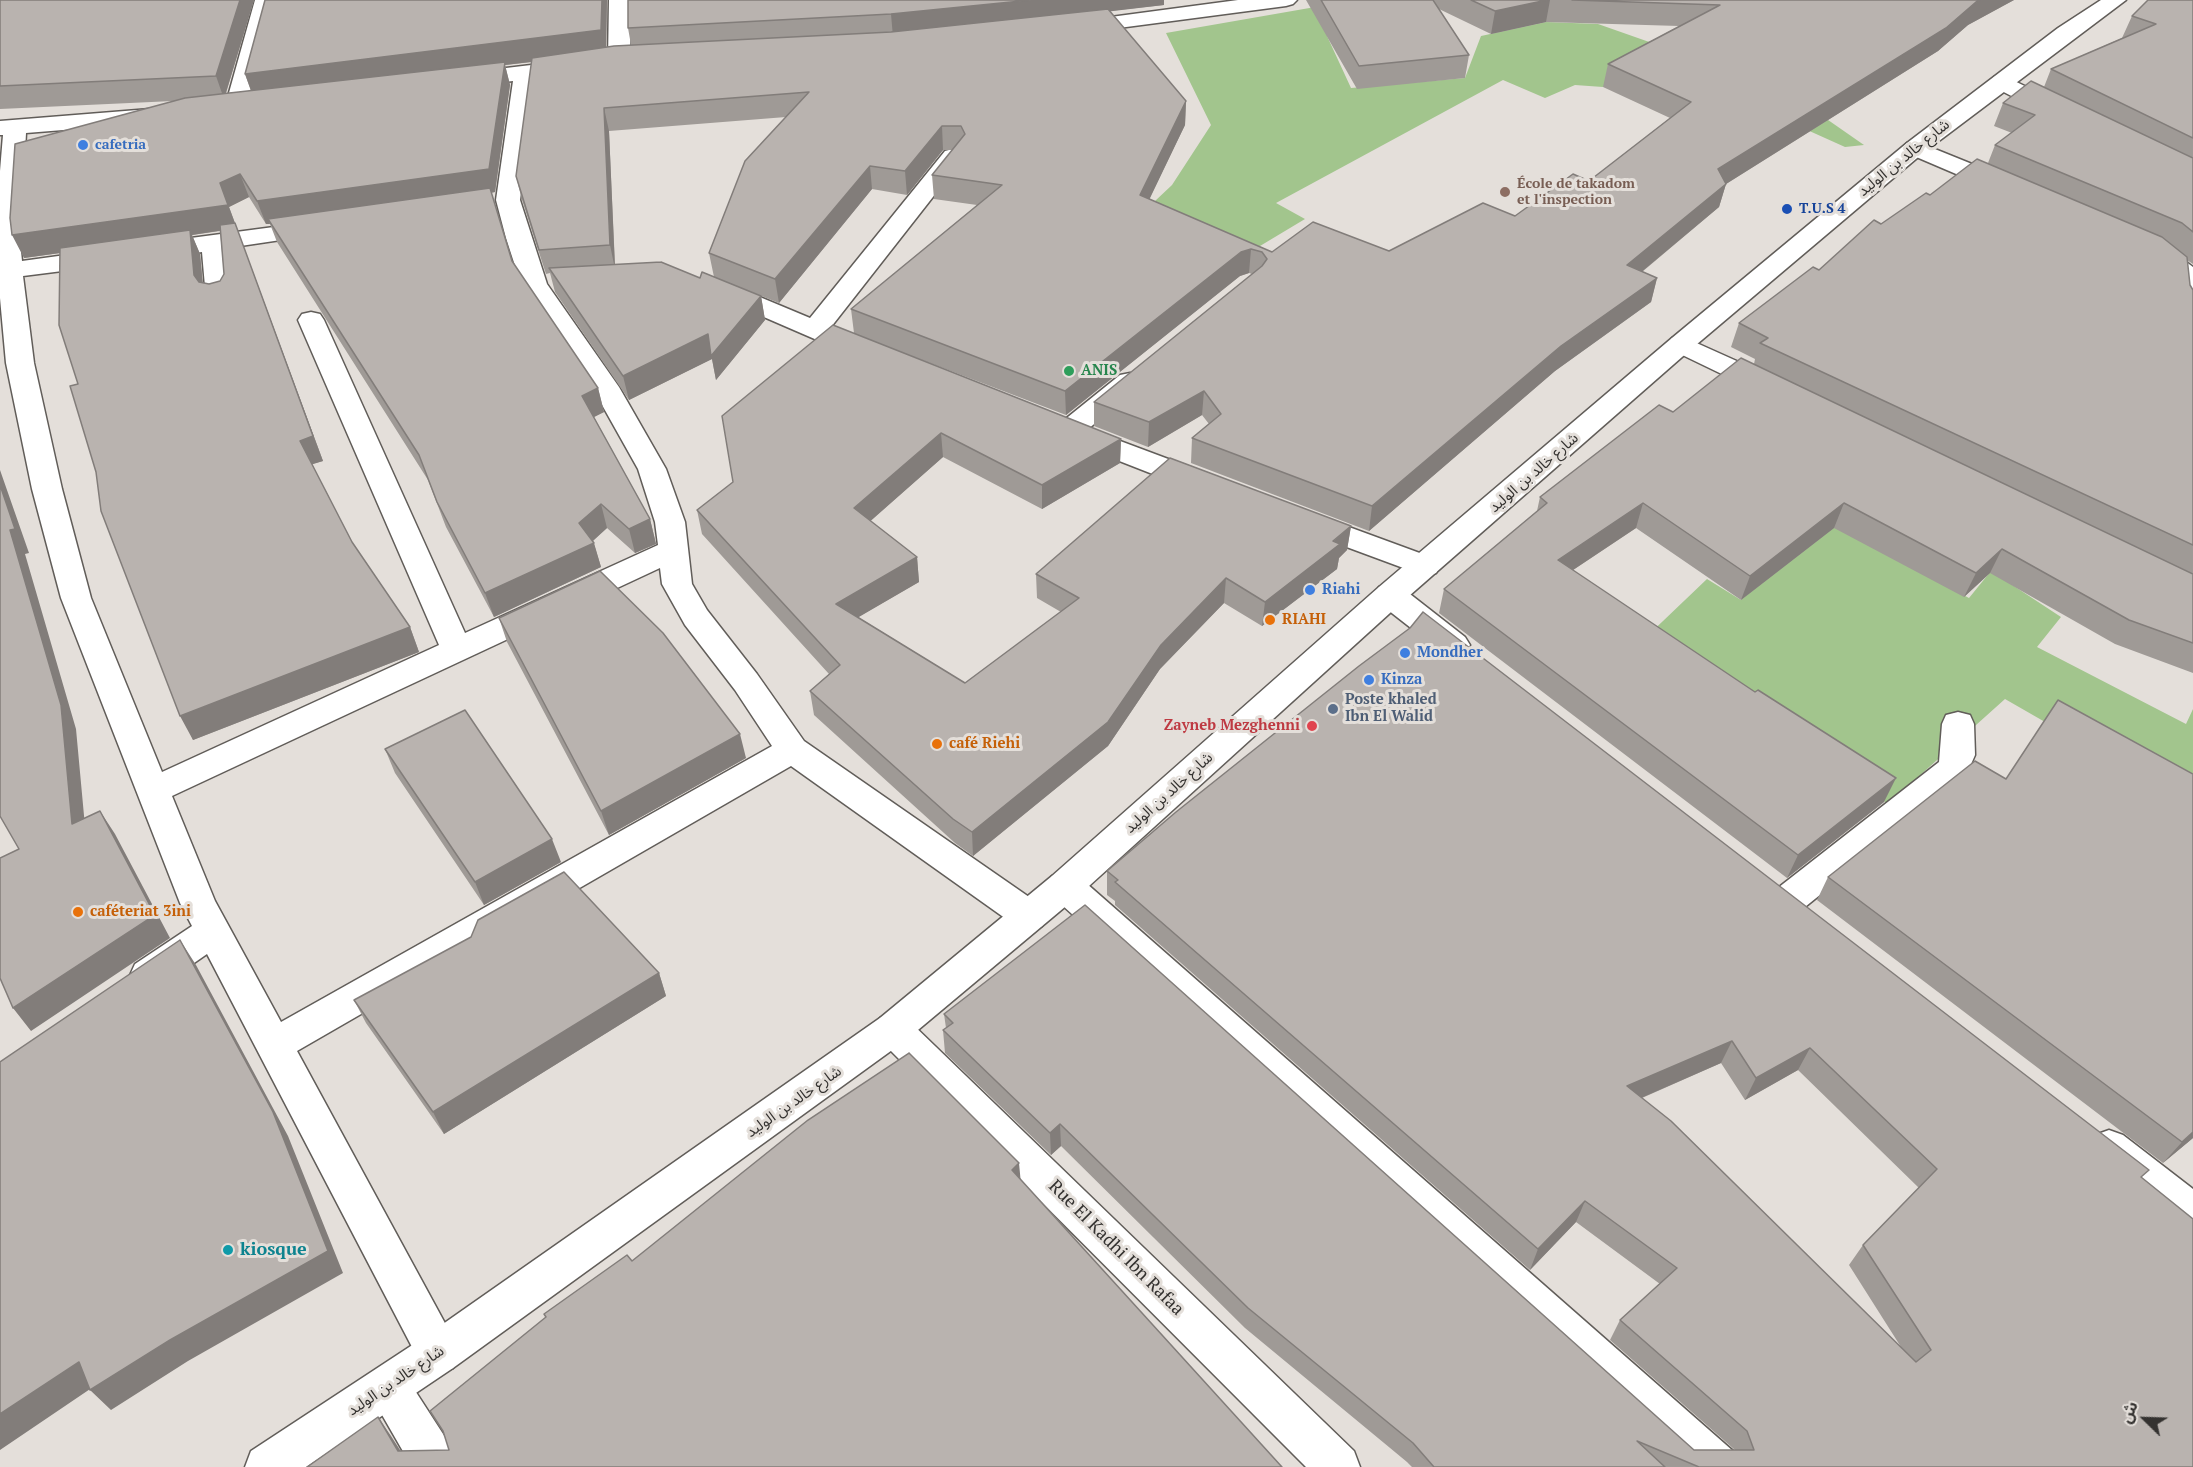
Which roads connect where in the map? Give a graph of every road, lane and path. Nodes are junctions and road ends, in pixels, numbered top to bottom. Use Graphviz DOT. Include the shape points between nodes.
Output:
graph roads {
  1 [pos="266,0"];
  2 [pos="620,0"];
  3 [pos="1286,0"];
  4 [pos="2115,0"];
  5 [pos="1208,5"];
  6 [pos="1056,30"];
  7 [pos="641,59"];
  8 [pos="619,60"];
  9 [pos="525,74"];
  10 [pos="2001,82"];
  11 [pos="437,83"];
  12 [pos="258,104"];
  13 [pos="168,114"];
  14 [pos="2080,121"];
  15 [pos="8,127"];
  16 [pos="1915,148"];
  17 [pos="953,156"];
  18 [pos="2022,194"];
  19 [pos="344,224"];
  20 [pos="2135,241"];
  21 [pos="214,243"];
  22 [pos="10,270"];
  23 [pos="569,281"];
  24 [pos="695,281"];
  25 [pos="534,284"];
  26 [pos="219,298"];
  27 [pos="2193,309"];
  28 [pos="310,320"];
  29 [pos="814,330"];
  30 [pos="1681,344"];
  31 [pos="883,358"];
  32 [pos="1150,364"];
  33 [pos="1795,399"];
  34 [pos="1224,490"];
  35 [pos="1280,511"];
  36 [pos="672,550"];
  37 [pos="1425,566"];
  38 [pos="1390,595"];
  39 [pos="456,647"];
  40 [pos="1484,668"];
  41 [pos="1958,724"];
  42 [pos="792,750"];
  43 [pos="154,790"];
  44 [pos="1759,879"];
  45 [pos="1065,886"];
  46 [pos="1787,901"];
  47 [pos="1029,916"];
  48 [pos="1816,922"];
  49 [pos="214,930"];
  50 [pos="117,996"];
  51 [pos="893,1029"];
  52 [pos="276,1044"];
  53 [pos="2080,1126"];
  54 [pos="2193,1213"];
  55 [pos="438,1353"];
  56 [pos="388,1387"];
  57 [pos="267,1467"];
  58 [pos="438,1467"];
  59 [pos="1338,1467"];
  60 [pos="1717,1467"];
  1 -- 12 [label="street" via="225,108"];
  2 -- 8 [label="street"];
  3 -- 5 [label="street"];
  4 -- 10 [label="street, شارع خالد بن الوليد"];
  5 -- 6 [label="street"];
  7 -- 8 [label="street"];
  8 -- 9 [label="street"];
  9 -- 11 [label="street"];
  9 -- 25 [label="street" via="496,202"];
  10 -- 14 [label="street"];
  10 -- 16 [label="street, شارع خالد بن الوليد"];
  13 -- 15 [label="street"];
  15 -- 22 [label="street"];
  16 -- 18 [label="street"];
  16 -- 30 [label="street, شارع خالد بن الوليد"];
  17 -- 29 [label="street"];
  19 -- 21 [label="street"];
  20 -- 27 [label="street" via="2179,267 2192,285"];
  21 -- 22 [label="street"];
  21 -- 26 [label="street"];
  22 -- 43 [label="street" via="20,363 76,598"];
  23 -- 25 [label="street"];
  24 -- 29 [label="street"];
  25 -- 36 [label="street" via="605,387 652,469 670,522"];
  28 -- 39 [label="street"];
  29 -- 31 [label="street"];
  30 -- 33 [label="street"];
  30 -- 37 [label="street, شارع خالد بن الوليد"];
  32 -- 34 [label="street" via="1057,426"];
  35 -- 37 [label="street"];
  36 -- 39 [label="street"];
  36 -- 42 [label="street" via="677,584 696,617"];
  37 -- 38 [label="street, شارع خالد بن الوليد"];
  38 -- 40 [label="street"];
  38 -- 45 [label="street, شارع خالد بن الوليد"];
  39 -- 43 [label="street"];
  41 -- 46 [label="street" via="1958,755 1953,769"];
  42 -- 47 [label="street"];
  42 -- 52 [label="street"];
  43 -- 49 [label="street" via="198,903"];
  44 -- 46 [label="street"];
  45 -- 47 [label="street, شارع خالد بن الوليد"];
  45 -- 60 [label="street"];
  46 -- 48 [label="street"];
  47 -- 51 [label="street, شارع خالد بن الوليد"];
  49 -- 50 [label="street"];
  49 -- 52 [label="street"];
  51 -- 55 [label="street, شارع خالد بن الوليد"];
  51 -- 59 [label="street, Rue El Kadhi Ibn Rafaa"];
  52 -- 55 [label="street" via="328,1150"];
  53 -- 54 [label="street"];
  55 -- 56 [label="street, شارع خالد بن الوليد"];
  56 -- 57 [label="street, شارع خالد بن الوليد"];
  56 -- 58 [label="street"];
}
